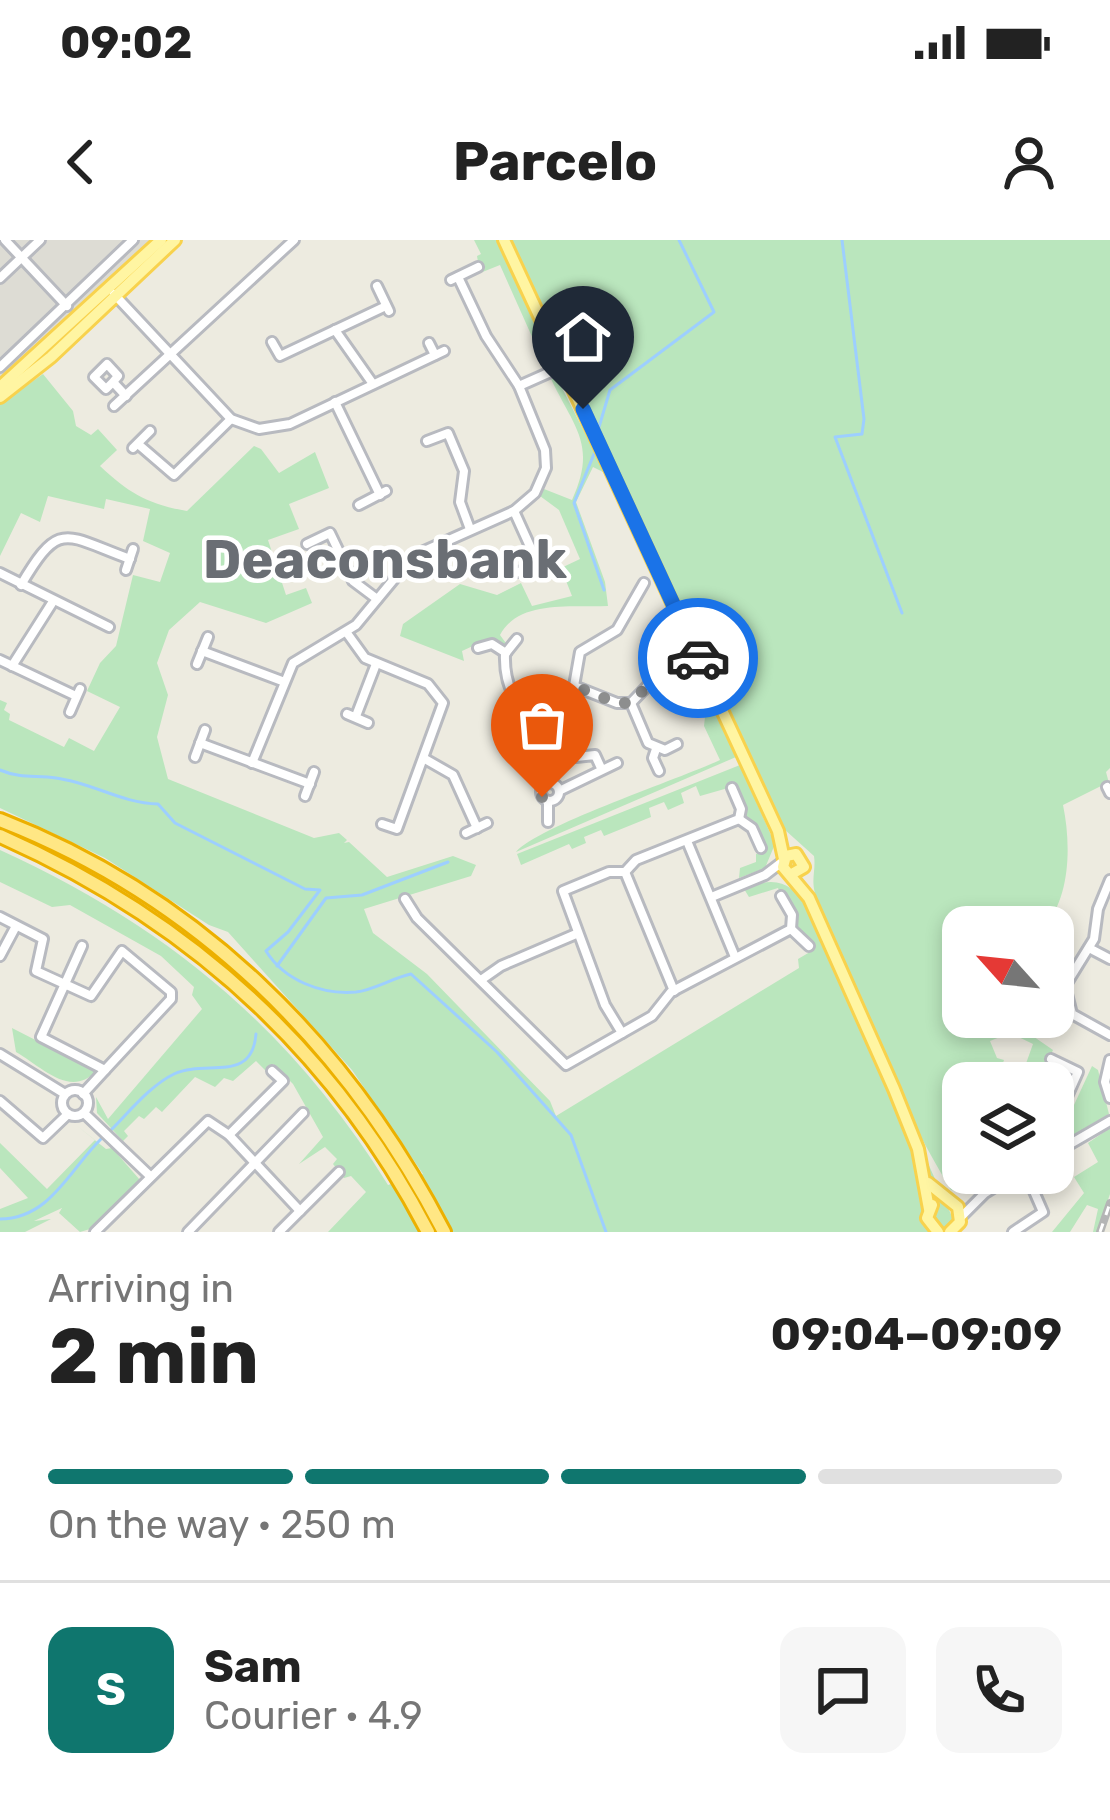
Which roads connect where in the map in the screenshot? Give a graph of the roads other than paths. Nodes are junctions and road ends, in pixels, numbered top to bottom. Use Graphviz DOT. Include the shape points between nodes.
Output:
graph roads {
  1 [pos="5,240"];
  2 [pos="40,240"];
  3 [pos="133,240"];
  4 [pos="161,240"];
  5 [pos="175,240"];
  6 [pos="294,240"];
  7 [pos="504,240"];
  8 [pos="22,258"];
  9 [pos="478,266"];
  10 [pos="0,278"];
  11 [pos="377,286"];
  12 [pos="112,292"];
  13 [pos="67,306"];
  14 [pos="335,330"];
  15 [pos="272,342"];
  16 [pos="429,343"];
  17 [pos="170,355"];
  18 [pos="1,364"];
  19 [pos="564,366"];
  20 [pos="113,382"];
  21 [pos="373,384"];
  22 [pos="519,386"];
  23 [pos="0,387"];
  24 [pos="126,396"];
  25 [pos="0,397"];
  26 [pos="335,403"];
  27 [pos="114,406"];
  28 [pos="231,419"];
  29 [pos="458,428"];
  30 [pos="150,431"];
  31 [pos="448,433"];
  32 [pos="427,441"];
  33 [pos="359,505"];
  34 [pos="514,511"];
  35 [pos="471,529"];
  36 [pos="307,544"];
  37 [pos="126,570"];
  38 [pos="519,572"];
  39 [pos="0,573"];
  40 [pos="644,583"];
  41 [pos="21,585"];
  42 [pos="377,599"];
  43 [pos="52,603"];
  44 [pos="109,627"];
  45 [pos="347,633"];
  46 [pos="208,637"];
  47 [pos="517,639"];
  48 [pos="478,648"];
  49 [pos="202,651"];
  50 [pos="506,653"];
  51 [pos="698,658"];
  52 [pos="0,659"];
  53 [pos="197,664"];
  54 [pos="376,664"];
  55 [pos="12,666"];
  56 [pos="282,682"];
  57 [pos="574,686"];
  58 [pos="631,703"];
  59 [pos="70,712"];
  60 [pos="533,718"];
  61 [pos="368,723"];
  62 [pos="205,730"];
  63 [pos="200,743"];
  64 [pos="677,744"];
  65 [pos="656,749"];
  66 [pos="195,757"];
  67 [pos="576,757"];
  68 [pos="424,759"];
  69 [pos="252,763"];
  70 [pos="617,763"];
  71 [pos="601,768"];
  72 [pos="659,771"];
  73 [pos="314,772"];
  74 [pos="310,784"];
  75 [pos="547,784"];
  76 [pos="732,788"];
  77 [pos="559,791"];
  78 [pos="305,796"];
  79 [pos="548,801"];
  80 [pos="739,819"];
  81 [pos="0,820"];
  82 [pos="548,822"];
  83 [pos="488,823"];
  84 [pos="382,824"];
  85 [pos="477,827"];
  86 [pos="778,832"];
  87 [pos="466,833"];
  88 [pos="0,836"];
  89 [pos="687,841"];
  90 [pos="761,848"];
  91 [pos="801,861"];
  92 [pos="786,867"];
  93 [pos="625,872"];
  94 [pos="1109,885"];
  95 [pos="714,896"];
  96 [pos="781,896"];
  97 [pos="808,898"];
  98 [pos="405,899"];
  99 [pos="0,917"];
  100 [pos="16,925"];
  101 [pos="448,925"];
  102 [pos="790,929"];
  103 [pos="437,934"];
  104 [pos="576,934"];
  105 [pos="82,946"];
  106 [pos="808,946"];
  107 [pos="1089,949"];
  108 [pos="0,956"];
  109 [pos="735,957"];
  110 [pos="1110,959"];
  111 [pos="481,980"];
  112 [pos="64,987"];
  113 [pos="674,991"];
  114 [pos="622,1033"];
  115 [pos="1110,1035"];
  116 [pos="0,1054"];
  117 [pos="1052,1059"];
  118 [pos="1110,1060"];
  119 [pos="1058,1062"];
  120 [pos="105,1070"];
  121 [pos="272,1071"];
  122 [pos="65,1094"];
  123 [pos="83,1094"];
  124 [pos="1110,1098"];
  125 [pos="0,1101"];
  126 [pos="84,1113"];
  127 [pos="303,1113"];
  128 [pos="68,1114"];
  129 [pos="1110,1121"];
  130 [pos="229,1135"];
  131 [pos="1074,1142"];
  132 [pos="254,1164"];
  133 [pos="339,1172"];
  134 [pos="150,1177"];
  135 [pos="926,1181"];
  136 [pos="976,1194"];
  137 [pos="984,1194"];
  138 [pos="1035,1194"];
  139 [pos="948,1200"];
  140 [pos="929,1209"];
  141 [pos="300,1211"];
  142 [pos="961,1224"];
  143 [pos="193,1230"];
  144 [pos="95,1232"];
  145 [pos="280,1232"];
  146 [pos="428,1232"];
  147 [pos="444,1232"];
  148 [pos="938,1232"];
  149 [pos="950,1232"];
  150 [pos="1013,1232"];
  1 -- 8 [label="street"];
  2 -- 8 [label="street"];
  3 -- 13 [label="street"];
  4 -- 12 [label="main road"];
  5 -- 12 [label="main road"];
  6 -- 17 [label="street"];
  7 -- 19 [label="main road"];
  8 -- 10 [label="street"];
  8 -- 13 [label="street"];
  9 -- 22 [label="street" via="454,279"];
  11 -- 14 [label="street" via="387,308"];
  12 -- 17 [label="street"];
  12 -- 23 [label="main road"];
  12 -- 25 [label="main road" via="51,358"];
  13 -- 18 [label="street"];
  14 -- 15 [label="street" via="280,356"];
  14 -- 21 [label="street"];
  16 -- 21 [label="street" via="440,353"];
  17 -- 24 [label="street"];
  17 -- 28 [label="street"];
  19 -- 22 [label="street"];
  19 -- 51 [label="main road"];
  20 -- 24 [label="street"];
  21 -- 26 [label="street"];
  22 -- 34 [label="street" via="547,459 535,493"];
  24 -- 27 [label="street"];
  26 -- 28 [label="street" via="270,429"];
  26 -- 33 [label="street" via="383,493"];
  28 -- 30 [label="street" via="174,475 135,446"];
  29 -- 31 [label="street"];
  31 -- 32 [label="street"];
  31 -- 35 [label="street" via="464,471 460,502"];
  34 -- 35 [label="street"];
  34 -- 38 [label="street" via="542,562"];
  35 -- 42 [label="street" via="413,556"];
  36 -- 42 [label="street" via="334,531 352,581"];
  37 -- 41 [label="street" via="132,554 58,538"];
  39 -- 41 [label="street"];
  40 -- 57 [label="street" via="617,630 580,652"];
  41 -- 43 [label="street"];
  42 -- 45 [label="street"];
  43 -- 44 [label="street"];
  43 -- 55 [label="street"];
  45 -- 54 [label="street"];
  45 -- 56 [label="street" via="293,663"];
  46 -- 49 [label="street"];
  47 -- 50 [label="street"];
  48 -- 50 [label="street" via="492,644"];
  49 -- 53 [label="street"];
  49 -- 56 [label="street"];
  50 -- 60 [label="street" via="512,696"];
  51 -- 58 [label="street" via="655,678"];
  51 -- 86 [label="main road"];
  52 -- 55 [label="street"];
  54 -- 61 [label="street" via="352,715"];
  54 -- 68 [label="street" via="428,684 442,698"];
  55 -- 59 [label="street" via="78,693"];
  56 -- 69 [label="street"];
  57 -- 58 [label="street"];
  57 -- 60 [label="street" via="552,694"];
  58 -- 65 [label="street" via="642,736"];
  60 -- 75 [label="street" via="527,746"];
  62 -- 63 [label="street"];
  63 -- 66 [label="street"];
  63 -- 69 [label="street"];
  64 -- 65 [label="street"];
  65 -- 72 [label="street"];
  67 -- 71 [label="street" via="595,755"];
  68 -- 84 [label="street" via="402,831"];
  68 -- 85 [label="street" via="453,775"];
  69 -- 74 [label="street"];
  70 -- 71 [label="street"];
  71 -- 77 [label="street"];
  73 -- 74 [label="street"];
  74 -- 78 [label="street"];
  75 -- 77 [label="street"];
  75 -- 79 [label="street" via="541,794"];
  76 -- 80 [label="street"];
  77 -- 79 [label="street"];
  79 -- 82 [label="street"];
  80 -- 89 [label="street"];
  80 -- 90 [label="street"];
  81 -- 147 [label="highway" via="142,891 242,967 358,1092"];
  83 -- 85 [label="street"];
  85 -- 87 [label="street"];
  86 -- 91 [label="main road"];
  86 -- 92 [label="main road"];
  88 -- 146 [label="highway" via="150,916 256,1000 349,1102"];
  89 -- 93 [label="street"];
  89 -- 95 [label="street"];
  91 -- 92 [label="main road"];
  91 -- 92 [label="main road"];
  91 -- 97 [label="main road"];
  92 -- 95 [label="street"];
  92 -- 97 [label="main road"];
  93 -- 104 [label="street" via="563,891"];
  93 -- 113 [label="street"];
  94 -- 107 [label="street"];
  95 -- 109 [label="street"];
  96 -- 102 [label="street"];
  97 -- 135 [label="main road"];
  98 -- 103 [label="street"];
  99 -- 100 [label="street"];
  100 -- 108 [label="street"];
  100 -- 112 [label="street" via="44,944 36,971"];
  101 -- 103 [label="street"];
  102 -- 106 [label="street"];
  102 -- 109 [label="street"];
  103 -- 111 [label="street"];
  104 -- 111 [label="street"];
  104 -- 114 [label="street"];
  105 -- 112 [label="street"];
  107 -- 110 [label="street"];
  107 -- 115 [label="street" via="1065,996 1075,1016"];
  109 -- 113 [label="street"];
  111 -- 114 [label="street" via="566,1065"];
  112 -- 120 [label="street" via="41,1037"];
  112 -- 120 [label="street" via="91,996 122,951 171,992"];
  113 -- 114 [label="street"];
  116 -- 122 [label="street"];
  117 -- 119 [label="street"];
  118 -- 124 [label="street"];
  120 -- 123 [label="street"];
  121 -- 130 [label="street" via="283,1081"];
  122 -- 123 [label="street"];
  122 -- 128 [label="street"];
  123 -- 126 [label="street"];
  125 -- 128 [label="street" via="43,1138"];
  126 -- 128 [label="street"];
  126 -- 134 [label="street"];
  127 -- 132 [label="street"];
  129 -- 131 [label="street"];
  130 -- 132 [label="street"];
  130 -- 134 [label="street" via="208,1121"];
  132 -- 141 [label="street"];
  132 -- 143 [label="street"];
  133 -- 141 [label="street"];
  134 -- 144 [label="street"];
  135 -- 139 [label="main road"];
  135 -- 140 [label="main road"];
  136 -- 139 [label="street"];
  137 -- 142 [label="street"];
  138 -- 150 [label="street" via="1040,1216"];
  139 -- 140 [label="main road"];
  139 -- 142 [label="main road"];
  140 -- 148 [label="main road"];
  141 -- 145 [label="street"];
  142 -- 149 [label="main road"];
}
